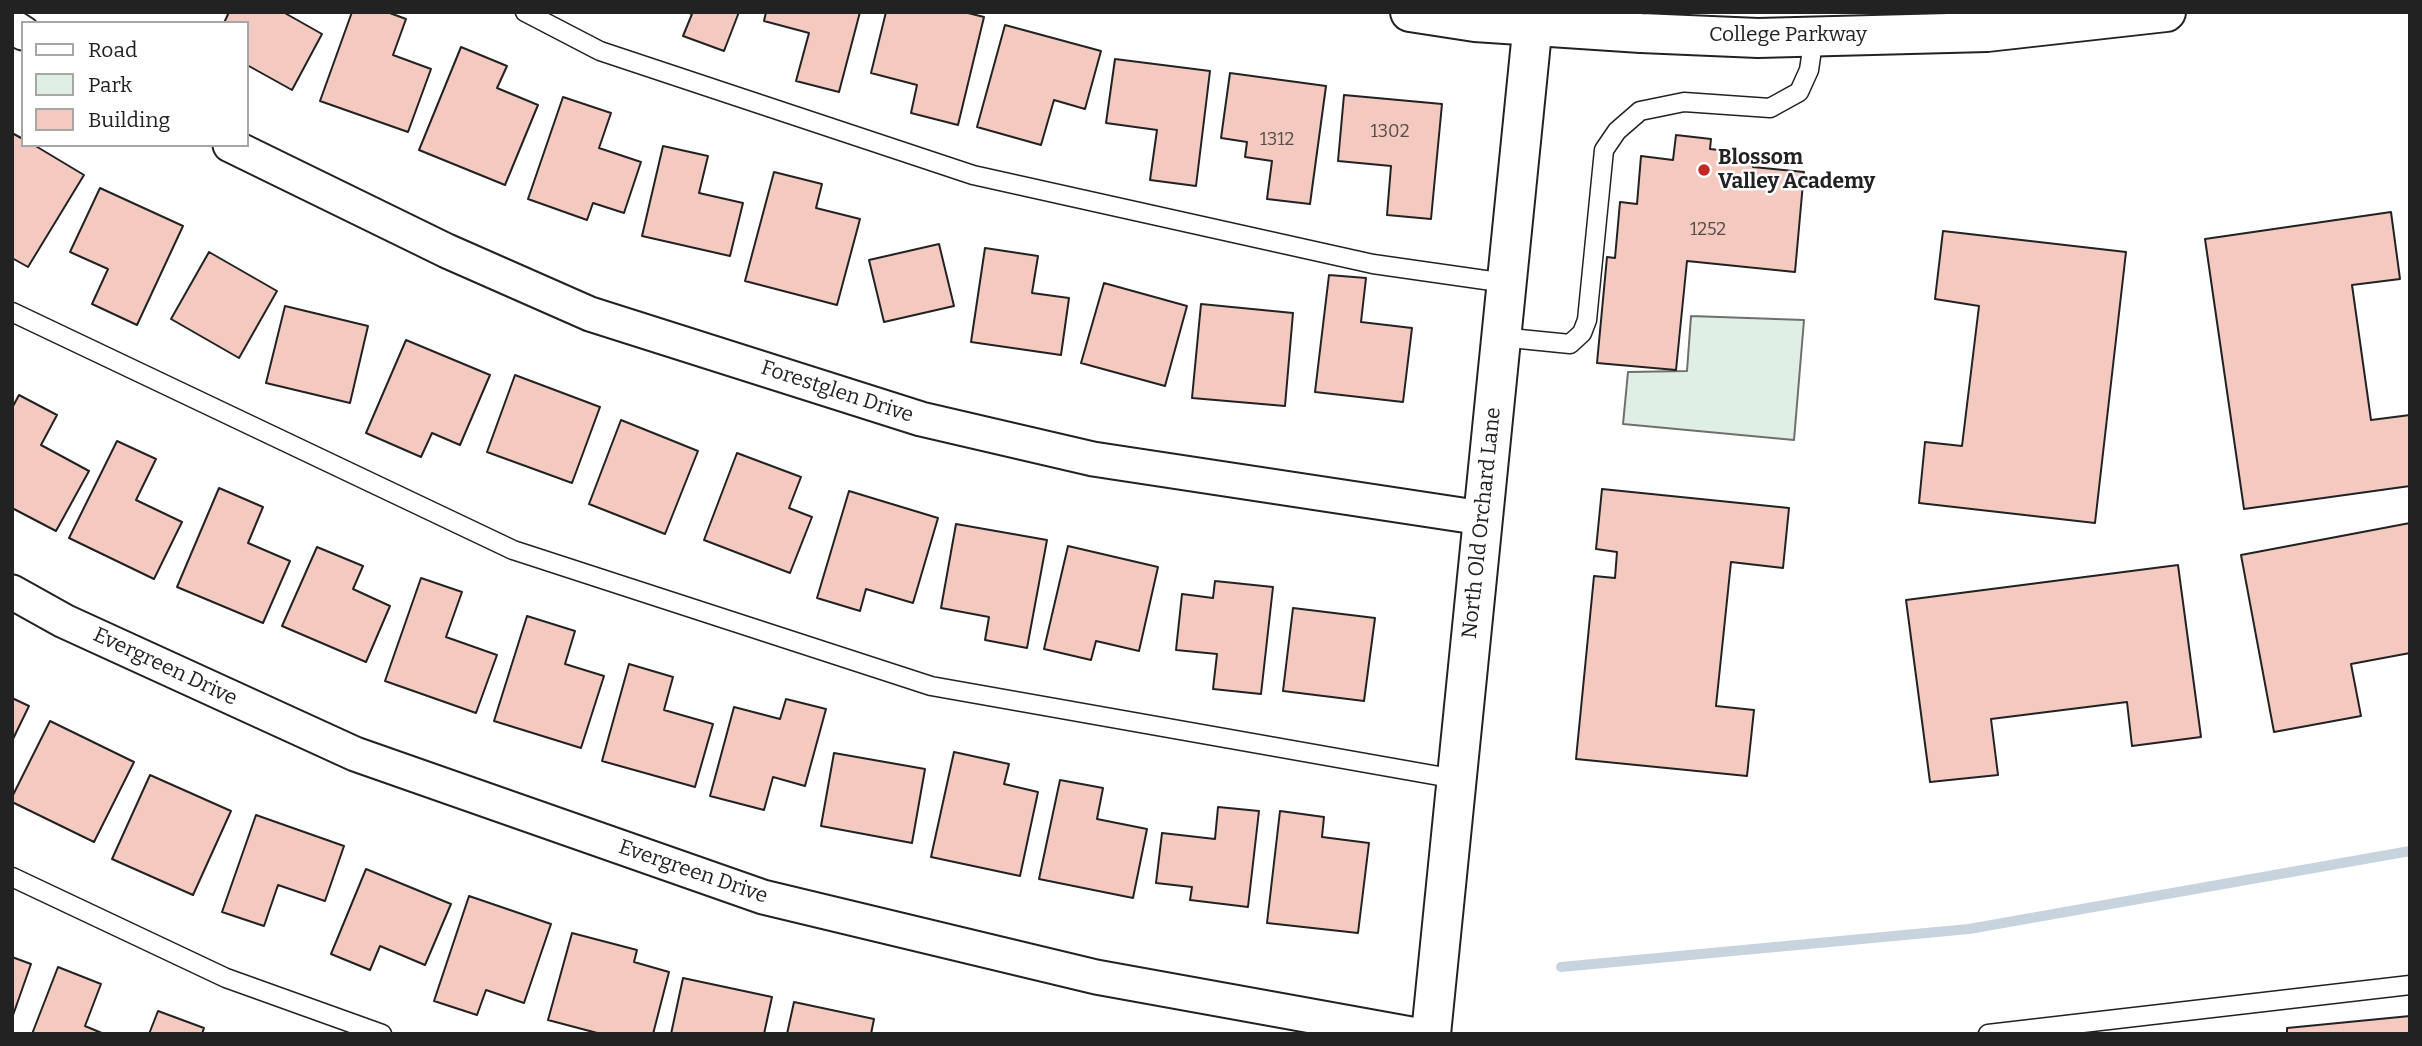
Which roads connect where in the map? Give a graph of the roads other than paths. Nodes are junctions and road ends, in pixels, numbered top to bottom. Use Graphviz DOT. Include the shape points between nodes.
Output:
graph roads {
  1 [pos="525,12"];
  2 [pos="1409,12"];
  3 [pos="2166,12"];
  4 [pos="1534,19"];
  5 [pos="1814,36"];
  6 [pos="234,147"];
  7 [pos="1506,283"];
  8 [pos="12,312"];
  9 [pos="1500,337"];
  10 [pos="1482,518"];
  11 [pos="12,592"];
  12 [pos="1456,779"];
  13 [pos="12,877"];
  14 [pos="2410,985"];
  15 [pos="382,1034"];
  16 [pos="1411,1034"];
  17 [pos="1431,1034"];
  18 [pos="1988,1034"];
  1 -- 7 [label="lane" via="600,51 973,175 1373,264"];
  2 -- 4 [label="street, College Parkway" via="1472,21"];
  3 -- 5 [label="street, College Parkway" via="1987,32"];
  4 -- 5 [label="street, College Parkway" via="1641,33"];
  4 -- 7 [label="street, North Old Orchard Lane"];
  5 -- 9 [label="lane" via="1809,71 1799,92 1770,108 1684,102 1640,111 1617,131 1604,150 1591,289 1582,333 1570,344"];
  6 -- 10 [label="street, Forestglen Drive" via="447,251 590,314 922,419 1093,459"];
  7 -- 9 [label="street, North Old Orchard Lane"];
  8 -- 12 [label="lane" via="513,550 931,686"];
  9 -- 10 [label="street, North Old Orchard Lane"];
  10 -- 12 [label="street, North Old Orchard Lane"];
  11 -- 16 [label="street, Evergreen Drive" via="64,621 355,754 763,897 1096,976"];
  12 -- 17 [label="street, North Old Orchard Lane"];
  13 -- 15 [label="lane" via="226,978"];
  14 -- 18 [label="lane"];
}
